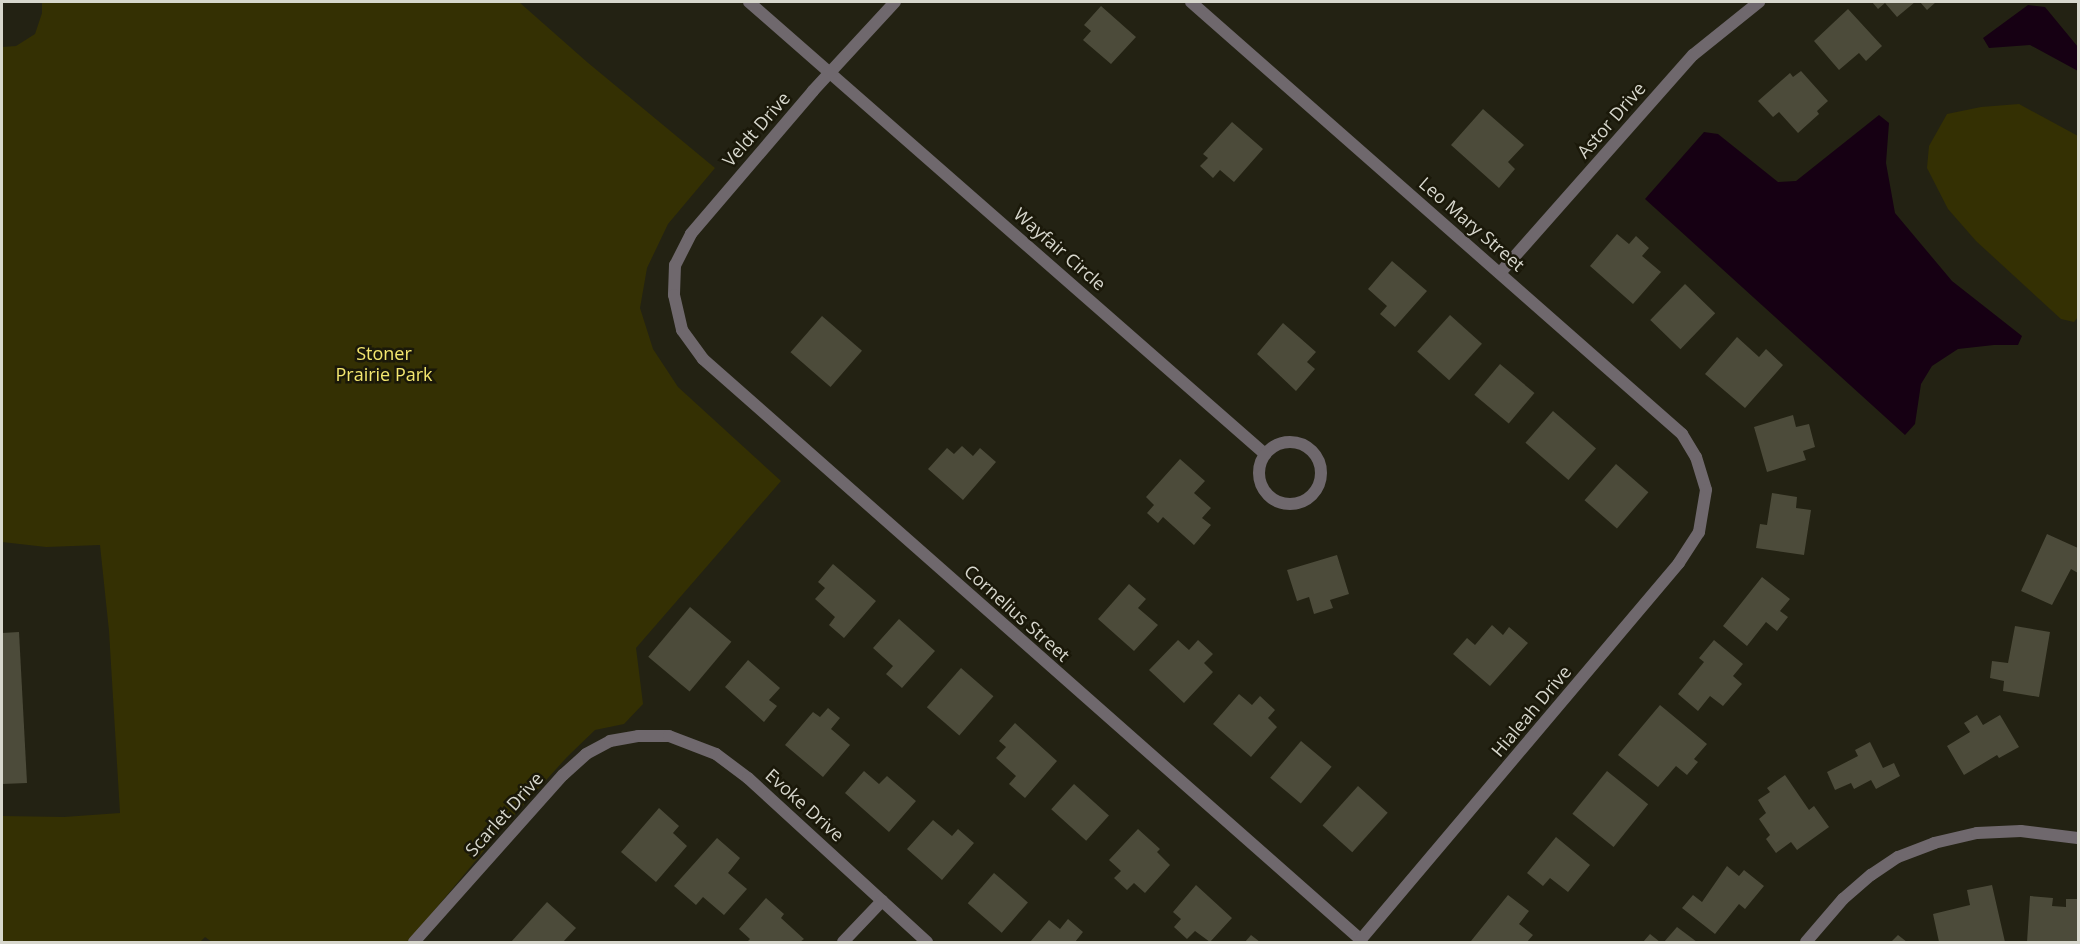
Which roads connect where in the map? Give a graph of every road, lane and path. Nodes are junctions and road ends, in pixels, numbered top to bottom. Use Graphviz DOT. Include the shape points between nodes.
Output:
graph roads {
  1 [pos="749,2"];
  2 [pos="895,2"];
  3 [pos="1191,2"];
  4 [pos="1759,2"];
  5 [pos="831,72"];
  6 [pos="1500,273"];
  7 [pos="674,295"];
  8 [pos="1265,454"];
  9 [pos="1706,490"];
  10 [pos="638,736"];
  11 [pos="2079,838"];
  12 [pos="882,901"];
  13 [pos="1360,941"];
  14 [pos="414,942"];
  15 [pos="843,942"];
  16 [pos="927,942"];
  17 [pos="1806,942"];
  1 -- 5 [label="street, Wayfair Circle"];
  2 -- 5 [label="street, Veldt Drive"];
  3 -- 6 [label="street, Leo Mary Street"];
  4 -- 6 [label="street, Astor Drive" via="1693,55"];
  5 -- 7 [label="street, Veldt Drive" via="691,234 675,265"];
  5 -- 8 [label="street, Wayfair Circle"];
  6 -- 9 [label="street, Leo Mary Street" via="1682,434 1696,457"];
  7 -- 13 [label="street, Cornelius Street" via="682,330 703,359"];
  8 -- 8 [label="street" via="1260,484 1273,500 1292,505 1302,503 1317,490 1322,471 1308,447 1290,442"];
  9 -- 13 [label="street, Hialeah Drive" via="1699,532 1679,563"];
  10 -- 12 [label="street, Evoke Drive" via="669,736 716,754 748,778"];
  10 -- 14 [label="street, Scarlet Drive" via="610,741 586,754 563,775"];
  11 -- 17 [label="street" via="2021,831 1977,833 1934,843 1898,857 1871,875"];
  12 -- 15 [label="street"];
  12 -- 16 [label="street, Evoke Drive"];
}
